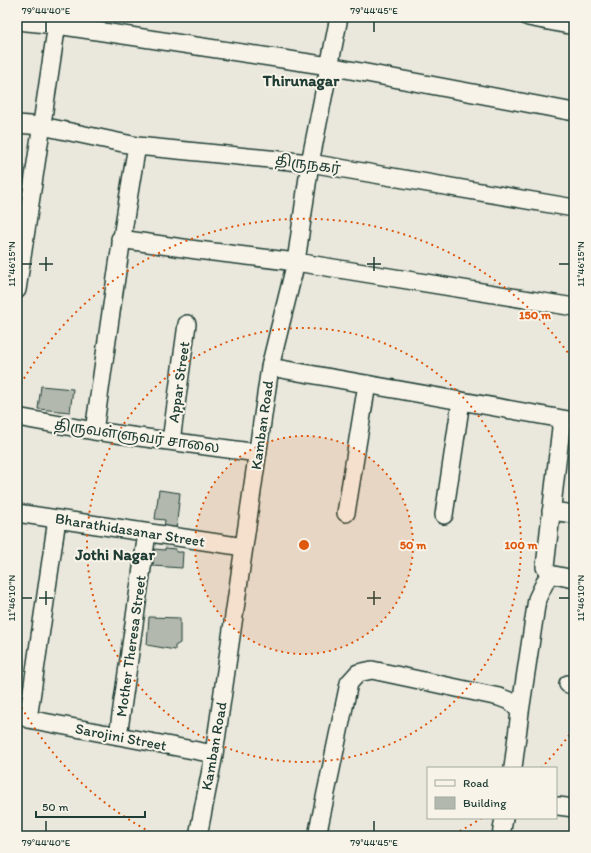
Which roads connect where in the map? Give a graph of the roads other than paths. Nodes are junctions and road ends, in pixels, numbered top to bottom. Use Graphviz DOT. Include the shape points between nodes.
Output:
graph roads {
  1 [pos="339,17"];
  2 [pos="528,17"];
  3 [pos="17,21"];
  4 [pos="58,21"];
  5 [pos="574,26"];
  6 [pos="329,66"];
  7 [pos="574,112"];
  8 [pos="17,124"];
  9 [pos="42,126"];
  10 [pos="137,146"];
  11 [pos="310,163"];
  12 [pos="574,208"];
  13 [pos="120,239"];
  14 [pos="296,262"];
  15 [pos="17,290"];
  16 [pos="574,307"];
  17 [pos="187,324"];
  18 [pos="270,367"];
  19 [pos="367,384"];
  20 [pos="461,401"];
  21 [pos="17,417"];
  22 [pos="568,420"];
  23 [pos="94,431"];
  24 [pos="172,442"];
  25 [pos="258,453"];
  26 [pos="551,511"];
  27 [pos="17,513"];
  28 [pos="346,513"];
  29 [pos="574,514"];
  30 [pos="444,515"];
  31 [pos="57,519"];
  32 [pos="147,533"];
  33 [pos="244,547"];
  34 [pos="549,574"];
  35 [pos="574,579"];
  36 [pos="520,712"];
  37 [pos="118,736"];
  38 [pos="214,754"];
  39 [pos="513,767"];
  40 [pos="504,819"];
  41 [pos="198,836"];
  42 [pos="317,836"];
  43 [pos="501,836"];
  1 -- 6 [label="street, Kamban Road"];
  2 -- 5 [label="street"];
  3 -- 4 [label="street"];
  4 -- 6 [label="street"];
  4 -- 9 [label="street"];
  6 -- 7 [label="street"];
  6 -- 11 [label="street, Kamban Road"];
  8 -- 9 [label="street, திருநகர்"];
  9 -- 10 [label="street, திருநகர்"];
  9 -- 15 [label="street"];
  10 -- 11 [label="street, திருநகர்"];
  10 -- 13 [label="street"];
  11 -- 12 [label="street, திருநகர்"];
  11 -- 14 [label="street, Kamban Road"];
  13 -- 14 [label="street"];
  13 -- 23 [label="street"];
  14 -- 16 [label="street"];
  14 -- 18 [label="street, Kamban Road"];
  17 -- 24 [label="street, Appar Street"];
  18 -- 19 [label="street"];
  18 -- 25 [label="street, Kamban Road"];
  19 -- 20 [label="street"];
  19 -- 28 [label="street"];
  20 -- 22 [label="street"];
  20 -- 30 [label="street"];
  21 -- 23 [label="street, திருவள்ளுவர் சாலை"];
  22 -- 26 [label="street"];
  23 -- 24 [label="street, திருவள்ளுவர் சாலை"];
  24 -- 25 [label="street, திருவள்ளுவர் சாலை"];
  25 -- 33 [label="street, Kamban Road"];
  26 -- 29 [label="street"];
  26 -- 34 [label="street" via="545,560"];
  27 -- 31 [label="street, Bharathidasanar Street"];
  31 -- 32 [label="street, Bharathidasanar Street"];
  31 -- 37 [label="street, Sarojini Street" via="28,719"];
  32 -- 33 [label="street, Bharathidasanar Street"];
  32 -- 37 [label="street, Mother Theresa Street"];
  33 -- 38 [label="street, Kamban Road"];
  34 -- 35 [label="street"];
  34 -- 36 [label="street" via="537,599"];
  36 -- 39 [label="street"];
  36 -- 42 [label="street" via="512,702 499,697 372,670 358,673 349,683"];
  37 -- 38 [label="street, Sarojini Street"];
  38 -- 41 [label="street, Kamban Road"];
  40 -- 43 [label="street"];
}
